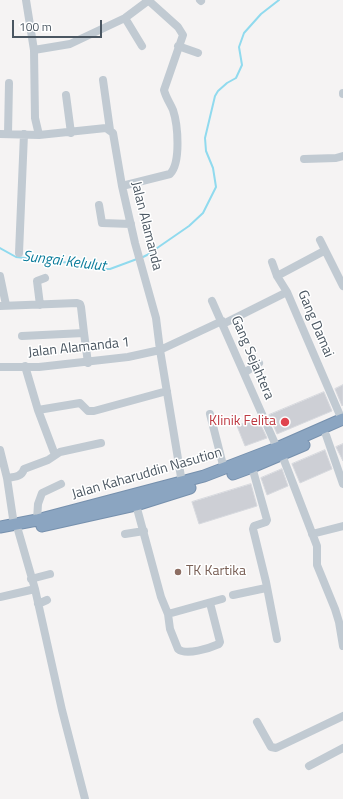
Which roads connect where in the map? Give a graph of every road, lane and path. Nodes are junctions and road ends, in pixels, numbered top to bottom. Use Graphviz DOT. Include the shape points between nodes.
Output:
graph roads {
  1 [pos="26,0"];
  2 [pos="149,0"];
  3 [pos="124,18"];
  4 [pos="142,46"];
  5 [pos="178,46"];
  6 [pos="34,50"];
  7 [pos="198,53"];
  8 [pos="103,80"];
  9 [pos="9,83"];
  10 [pos="66,95"];
  11 [pos="110,130"];
  12 [pos="71,132"];
  13 [pos="4,134"];
  14 [pos="24,134"];
  15 [pos="39,135"];
  16 [pos="343,156"];
  17 [pos="304,159"];
  18 [pos="122,186"];
  19 [pos="99,205"];
  20 [pos="131,224"];
  21 [pos="320,240"];
  22 [pos="324,251"];
  23 [pos="19,253"];
  24 [pos="272,262"];
  25 [pos="0,276"];
  26 [pos="277,276"];
  27 [pos="45,278"];
  28 [pos="343,286"];
  29 [pos="286,292"];
  30 [pos="212,301"];
  31 [pos="3,306"];
  32 [pos="40,306"];
  33 [pos="223,322"];
  34 [pos="84,333"];
  35 [pos="22,336"];
  36 [pos="160,350"];
  37 [pos="88,363"];
  38 [pos="259,363"];
  39 [pos="26,366"];
  40 [pos="0,367"];
  41 [pos="244,373"];
  42 [pos="167,391"];
  43 [pos="38,410"];
  44 [pos="210,414"];
  45 [pos="343,422"];
  46 [pos="326,435"];
  47 [pos="101,443"];
  48 [pos="0,450"];
  49 [pos="280,452"];
  50 [pos="55,455"];
  51 [pos="252,467"];
  52 [pos="224,469"];
  53 [pos="7,478"];
  54 [pos="182,483"];
  55 [pos="61,484"];
  56 [pos="343,484"];
  57 [pos="135,500"];
  58 [pos="37,520"];
  59 [pos="343,526"];
  60 [pos="0,527"];
  61 [pos="16,528"];
  62 [pos="144,531"];
  63 [pos="0,534"];
  64 [pos="125,534"];
  65 [pos="312,534"];
  66 [pos="50,574"];
  67 [pos="32,579"];
  68 [pos="35,588"];
  69 [pos="266,588"];
  70 [pos="233,595"];
  71 [pos="0,597"];
  72 [pos="222,599"];
  73 [pos="47,600"];
  74 [pos="210,603"];
  75 [pos="38,604"];
  76 [pos="168,614"];
  77 [pos="277,639"];
  78 [pos="343,646"];
  79 [pos="343,716"];
  80 [pos="257,722"];
  81 [pos="343,748"];
  82 [pos="309,766"];
  83 [pos="85,799"];
  1 -- 6 [label="street"];
  2 -- 3 [label="street"];
  2 -- 5 [label="street" via="181,30 183,35"];
  3 -- 4 [label="street"];
  3 -- 6 [label="street" via="70,44"];
  5 -- 7 [label="street"];
  5 -- 18 [label="street" via="164,90 173,112 178,139 173,170 167,175"];
  6 -- 15 [label="street" via="35,118"];
  8 -- 11 [label="street, Jalan Alamanda"];
  9 -- 13 [label="street"];
  10 -- 12 [label="street"];
  11 -- 12 [label="street" via="106,128"];
  11 -- 18 [label="street, Jalan Alamanda" via="113,133"];
  12 -- 15 [label="street"];
  13 -- 14 [label="street"];
  14 -- 15 [label="street"];
  14 -- 23 [label="street"];
  16 -- 17 [label="street"];
  18 -- 20 [label="street, Jalan Alamanda"];
  19 -- 20 [label="street" via="102,223"];
  20 -- 36 [label="street, Jalan Alamanda" via="156,318"];
  21 -- 22 [label="street"];
  22 -- 26 [label="street"];
  22 -- 28 [label="street"];
  24 -- 26 [label="street, Gang Damai"];
  25 -- 31 [label="street"];
  26 -- 29 [label="street, Gang Damai"];
  27 -- 32 [label="street" via="37,281"];
  29 -- 33 [label="street, Jalan Alamanda 1"];
  29 -- 45 [label="street, Gang Damai"];
  30 -- 33 [label="street, Gang Sejahtera"];
  31 -- 32 [label="street"];
  32 -- 34 [label="street" via="80,304"];
  33 -- 36 [label="street, Jalan Alamanda 1"];
  33 -- 41 [label="street, Gang Sejahtera"];
  34 -- 35 [label="street"];
  34 -- 37 [label="street"];
  36 -- 37 [label="street, Jalan Alamanda 1" via="128,358"];
  36 -- 42 [label="street, Jalan Alamanda"];
  37 -- 39 [label="street, Jalan Alamanda 1"];
  38 -- 41 [label="street"];
  39 -- 40 [label="street, Jalan Alamanda 1"];
  39 -- 43 [label="street"];
  41 -- 49 [label="street, Gang Sejahtera"];
  42 -- 43 [label="street" via="94,411 88,411 80,403"];
  42 -- 54 [label="street, Jalan Alamanda"];
  43 -- 50 [label="street"];
  44 -- 52 [label="street"];
  45 -- 46 [label="highway, Jalan Kaharuddin Nasution"];
  45 -- 49 [label="highway, Jalan Kaharuddin Nasution"];
  46 -- 49 [label="highway, Jalan Kaharuddin Nasution"];
  46 -- 56 [label="street"];
  47 -- 50 [label="street"];
  48 -- 53 [label="street"];
  49 -- 51 [label="highway, Jalan Kaharuddin Nasution"];
  49 -- 52 [label="highway, Jalan Kaharuddin Nasution"];
  49 -- 65 [label="street, Gang Sejahtera"];
  50 -- 53 [label="street" via="24,469 19,476"];
  51 -- 57 [label="highway, Jalan Kaharuddin Nasution"];
  51 -- 69 [label="street" via="267,520 253,529"];
  52 -- 54 [label="highway, Jalan Kaharuddin Nasution"];
  53 -- 61 [label="street"];
  54 -- 57 [label="highway, Jalan Kaharuddin Nasution"];
  55 -- 58 [label="street" via="42,493"];
  57 -- 58 [label="highway, Jalan Kaharuddin Nasution"];
  57 -- 61 [label="highway, Jalan Kaharuddin Nasution" via="69,521"];
  57 -- 62 [label="street"];
  58 -- 61 [label="highway, Jalan Kaharuddin Nasution"];
  59 -- 65 [label="street"];
  60 -- 61 [label="highway, Jalan Kaharuddin Nasution"];
  61 -- 63 [label="highway, Jalan Kaharuddin Nasution"];
  61 -- 67 [label="street"];
  62 -- 64 [label="street"];
  62 -- 76 [label="street" via="161,597"];
  65 -- 78 [label="street, Gang Sejahtera" via="317,546 318,565 339,622"];
  66 -- 67 [label="street"];
  67 -- 68 [label="street"];
  68 -- 71 [label="street"];
  68 -- 75 [label="street"];
  69 -- 70 [label="street"];
  69 -- 77 [label="street"];
  72 -- 74 [label="street"];
  73 -- 75 [label="street"];
  74 -- 76 [label="street"];
  74 -- 76 [label="street" via="220,642 217,645 186,652 179,650 170,629"];
  75 -- 83 [label="street"];
  79 -- 80 [label="street" via="276,748 271,746"];
  81 -- 82 [label="street"];
}
